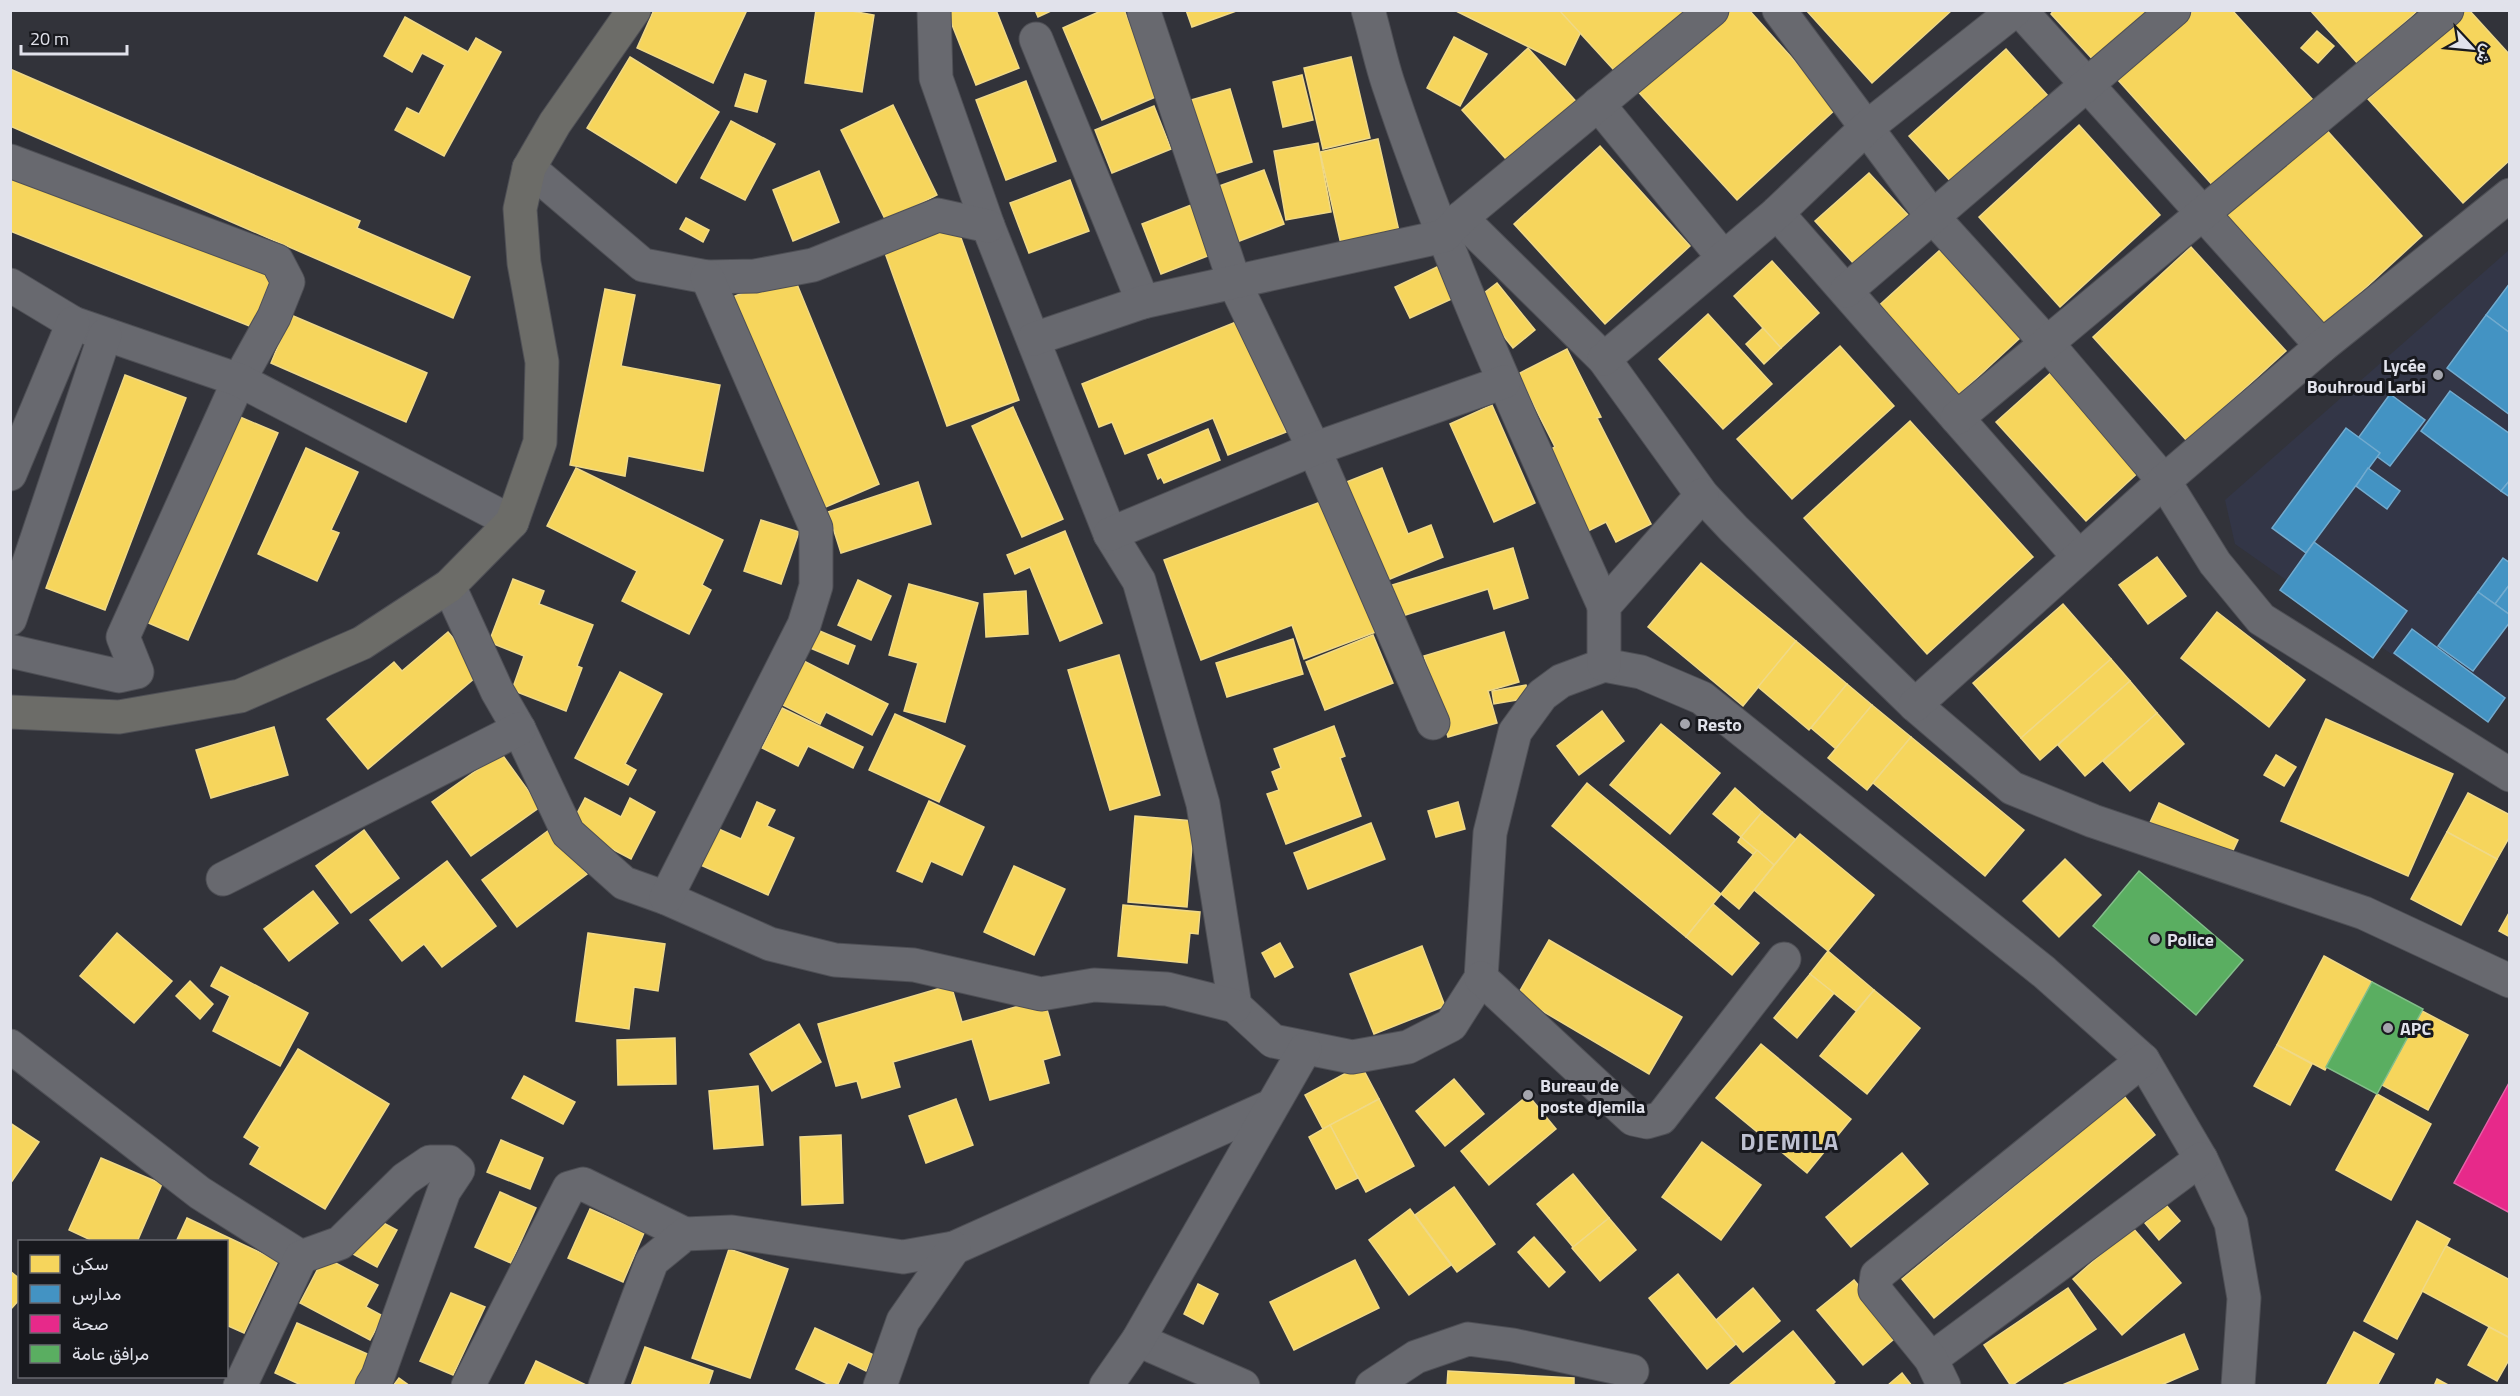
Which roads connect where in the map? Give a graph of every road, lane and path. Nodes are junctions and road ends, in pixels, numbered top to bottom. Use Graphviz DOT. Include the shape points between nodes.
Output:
graph roads {
  1 [pos="634,10"];
  2 [pos="934,10"];
  3 [pos="1712,10"];
  4 [pos="1779,10"];
  5 [pos="2014,10"];
  6 [pos="2020,10"];
  7 [pos="2174,10"];
  8 [pos="2446,10"];
  9 [pos="1144,12"];
  10 [pos="1369,12"];
  11 [pos="1036,39"];
  12 [pos="2087,85"];
  13 [pos="1598,104"];
  14 [pos="1865,129"];
  15 [pos="10,161"];
  16 [pos="529,168"];
  17 [pos="2510,195"];
  18 [pos="1777,213"];
  19 [pos="2203,214"];
  20 [pos="1932,216"];
  21 [pos="988,226"];
  22 [pos="1453,227"];
  23 [pos="1723,257"];
  24 [pos="707,277"];
  25 [pos="1235,284"];
  26 [pos="10,285"];
  27 [pos="1846,291"];
  28 [pos="1143,302"];
  29 [pos="73,323"];
  30 [pos="105,335"];
  31 [pos="1034,339"];
  32 [pos="2046,342"];
  33 [pos="2322,346"];
  34 [pos="1604,359"];
  35 [pos="239,380"];
  36 [pos="1504,382"];
  37 [pos="1957,418"];
  38 [pos="1314,449"];
  39 [pos="10,474"];
  40 [pos="2164,481"];
  41 [pos="1702,495"];
  42 [pos="512,522"];
  43 [pos="1110,534"];
  44 [pos="2079,557"];
  45 [pos="448,586"];
  46 [pos="1604,606"];
  47 [pos="10,618"];
  48 [pos="10,651"];
  49 [pos="1604,665"];
  50 [pos="1916,705"];
  51 [pos="10,712"];
  52 [pos="1433,723"];
  53 [pos="519,729"];
  54 [pos="2508,770"];
  55 [pos="223,879"];
  56 [pos="666,898"];
  57 [pos="1784,959"];
  58 [pos="1481,978"];
  59 [pos="2510,981"];
  60 [pos="1235,1006"];
  61 [pos="10,1046"];
  62 [pos="1305,1049"];
  63 [pos="2143,1060"];
  64 [pos="1271,1106"];
  65 [pos="2201,1158"];
  66 [pos="685,1234"];
  67 [pos="954,1248"];
  68 [pos="301,1257"];
  69 [pos="1138,1340"];
  70 [pos="1632,1371"];
  71 [pos="1937,1372"];
  72 [pos="240,1386"];
  73 [pos="372,1386"];
  74 [pos="468,1386"];
  75 [pos="605,1386"];
  76 [pos="880,1386"];
  77 [pos="1106,1386"];
  78 [pos="1243,1386"];
  79 [pos="1372,1386"];
  80 [pos="2238,1386"];
  1 -- 16 [label="main road" via="555,123"];
  2 -- 21 [label="street" via="936,78"];
  3 -- 13 [label="street"];
  4 -- 14 [label="street"];
  5 -- 14 [label="street"];
  6 -- 12 [label="street"];
  7 -- 12 [label="street"];
  8 -- 19 [label="street"];
  9 -- 25 [label="street"];
  10 -- 22 [label="street" via="1389,88"];
  11 -- 28 [label="street"];
  12 -- 19 [label="street"];
  12 -- 20 [label="street"];
  13 -- 22 [label="street"];
  13 -- 23 [label="street"];
  14 -- 18 [label="street"];
  14 -- 20 [label="street"];
  15 -- 35 [label="street" via="277,261 288,282 274,317"];
  16 -- 24 [label="street" via="643,265"];
  16 -- 42 [label="main road" via="520,209 524,263 542,362 540,442"];
  17 -- 33 [label="street"];
  18 -- 23 [label="street"];
  18 -- 27 [label="street"];
  19 -- 32 [label="street"];
  19 -- 33 [label="street"];
  20 -- 27 [label="street"];
  20 -- 32 [label="street"];
  21 -- 24 [label="street" via="938,215 813,265 755,276"];
  21 -- 31 [label="street"];
  22 -- 25 [label="street"];
  22 -- 34 [label="street"];
  22 -- 36 [label="street"];
  23 -- 34 [label="street"];
  24 -- 56 [label="street" via="816,528 816,586 804,625"];
  25 -- 28 [label="street"];
  25 -- 38 [label="street"];
  26 -- 29 [label="street"];
  27 -- 37 [label="street"];
  28 -- 31 [label="street"];
  29 -- 30 [label="street"];
  29 -- 39 [label="street"];
  30 -- 35 [label="street"];
  30 -- 47 [label="street"];
  31 -- 43 [label="street"];
  32 -- 37 [label="street"];
  32 -- 40 [label="street"];
  33 -- 40 [label="street"];
  34 -- 41 [label="street"];
  35 -- 42 [label="street"];
  35 -- 48 [label="street" via="123,637 137,672 118,676"];
  36 -- 38 [label="street"];
  36 -- 46 [label="street"];
  37 -- 44 [label="street"];
  38 -- 43 [label="street"];
  38 -- 52 [label="street"];
  40 -- 44 [label="street"];
  40 -- 54 [label="street" via="2215,563 2261,619"];
  41 -- 46 [label="street"];
  41 -- 50 [label="street"];
  42 -- 45 [label="main road"];
  43 -- 60 [label="street" via="1140,581 1203,804"];
  44 -- 50 [label="street"];
  45 -- 51 [label="main road" via="362,644 240,696 119,717"];
  45 -- 53 [label="street" via="496,692"];
  46 -- 49 [label="street"];
  49 -- 58 [label="street" via="1561,681 1542,694 1515,732 1490,833"];
  49 -- 63 [label="street" via="1641,672 1702,698 2044,972"];
  50 -- 59 [label="street" via="2012,788 2093,821 2364,913"];
  53 -- 55 [label="street"];
  53 -- 56 [label="street" via="568,833 624,883"];
  56 -- 60 [label="street" via="770,944 835,960 914,965 1041,993 1094,985 1167,989"];
  57 -- 58 [label="street" via="1661,1118 1647,1122 1633,1119"];
  58 -- 62 [label="street" via="1451,1025 1408,1047 1352,1057"];
  60 -- 62 [label="street" via="1273,1041"];
  61 -- 68 [label="street" via="200,1193"];
  62 -- 64 [label="street"];
  63 -- 65 [label="street"];
  63 -- 71 [label="street" via="1877,1275 1875,1290"];
  64 -- 67 [label="street"];
  64 -- 69 [label="street"];
  65 -- 71 [label="street"];
  65 -- 80 [label="street" via="2231,1223 2244,1298"];
  66 -- 67 [label="street" via="732,1232 903,1257"];
  66 -- 74 [label="street" via="583,1185 569,1188"];
  66 -- 75 [label="street" via="652,1261"];
  67 -- 76 [label="street" via="903,1321"];
  68 -- 72 [label="street"];
  68 -- 73 [label="street" via="340,1243 405,1179 430,1162 449,1162 458,1170 444,1191"];
  69 -- 77 [label="street"];
  69 -- 78 [label="street"];
  70 -- 79 [label="street" via="1468,1339 1416,1357"];
}
